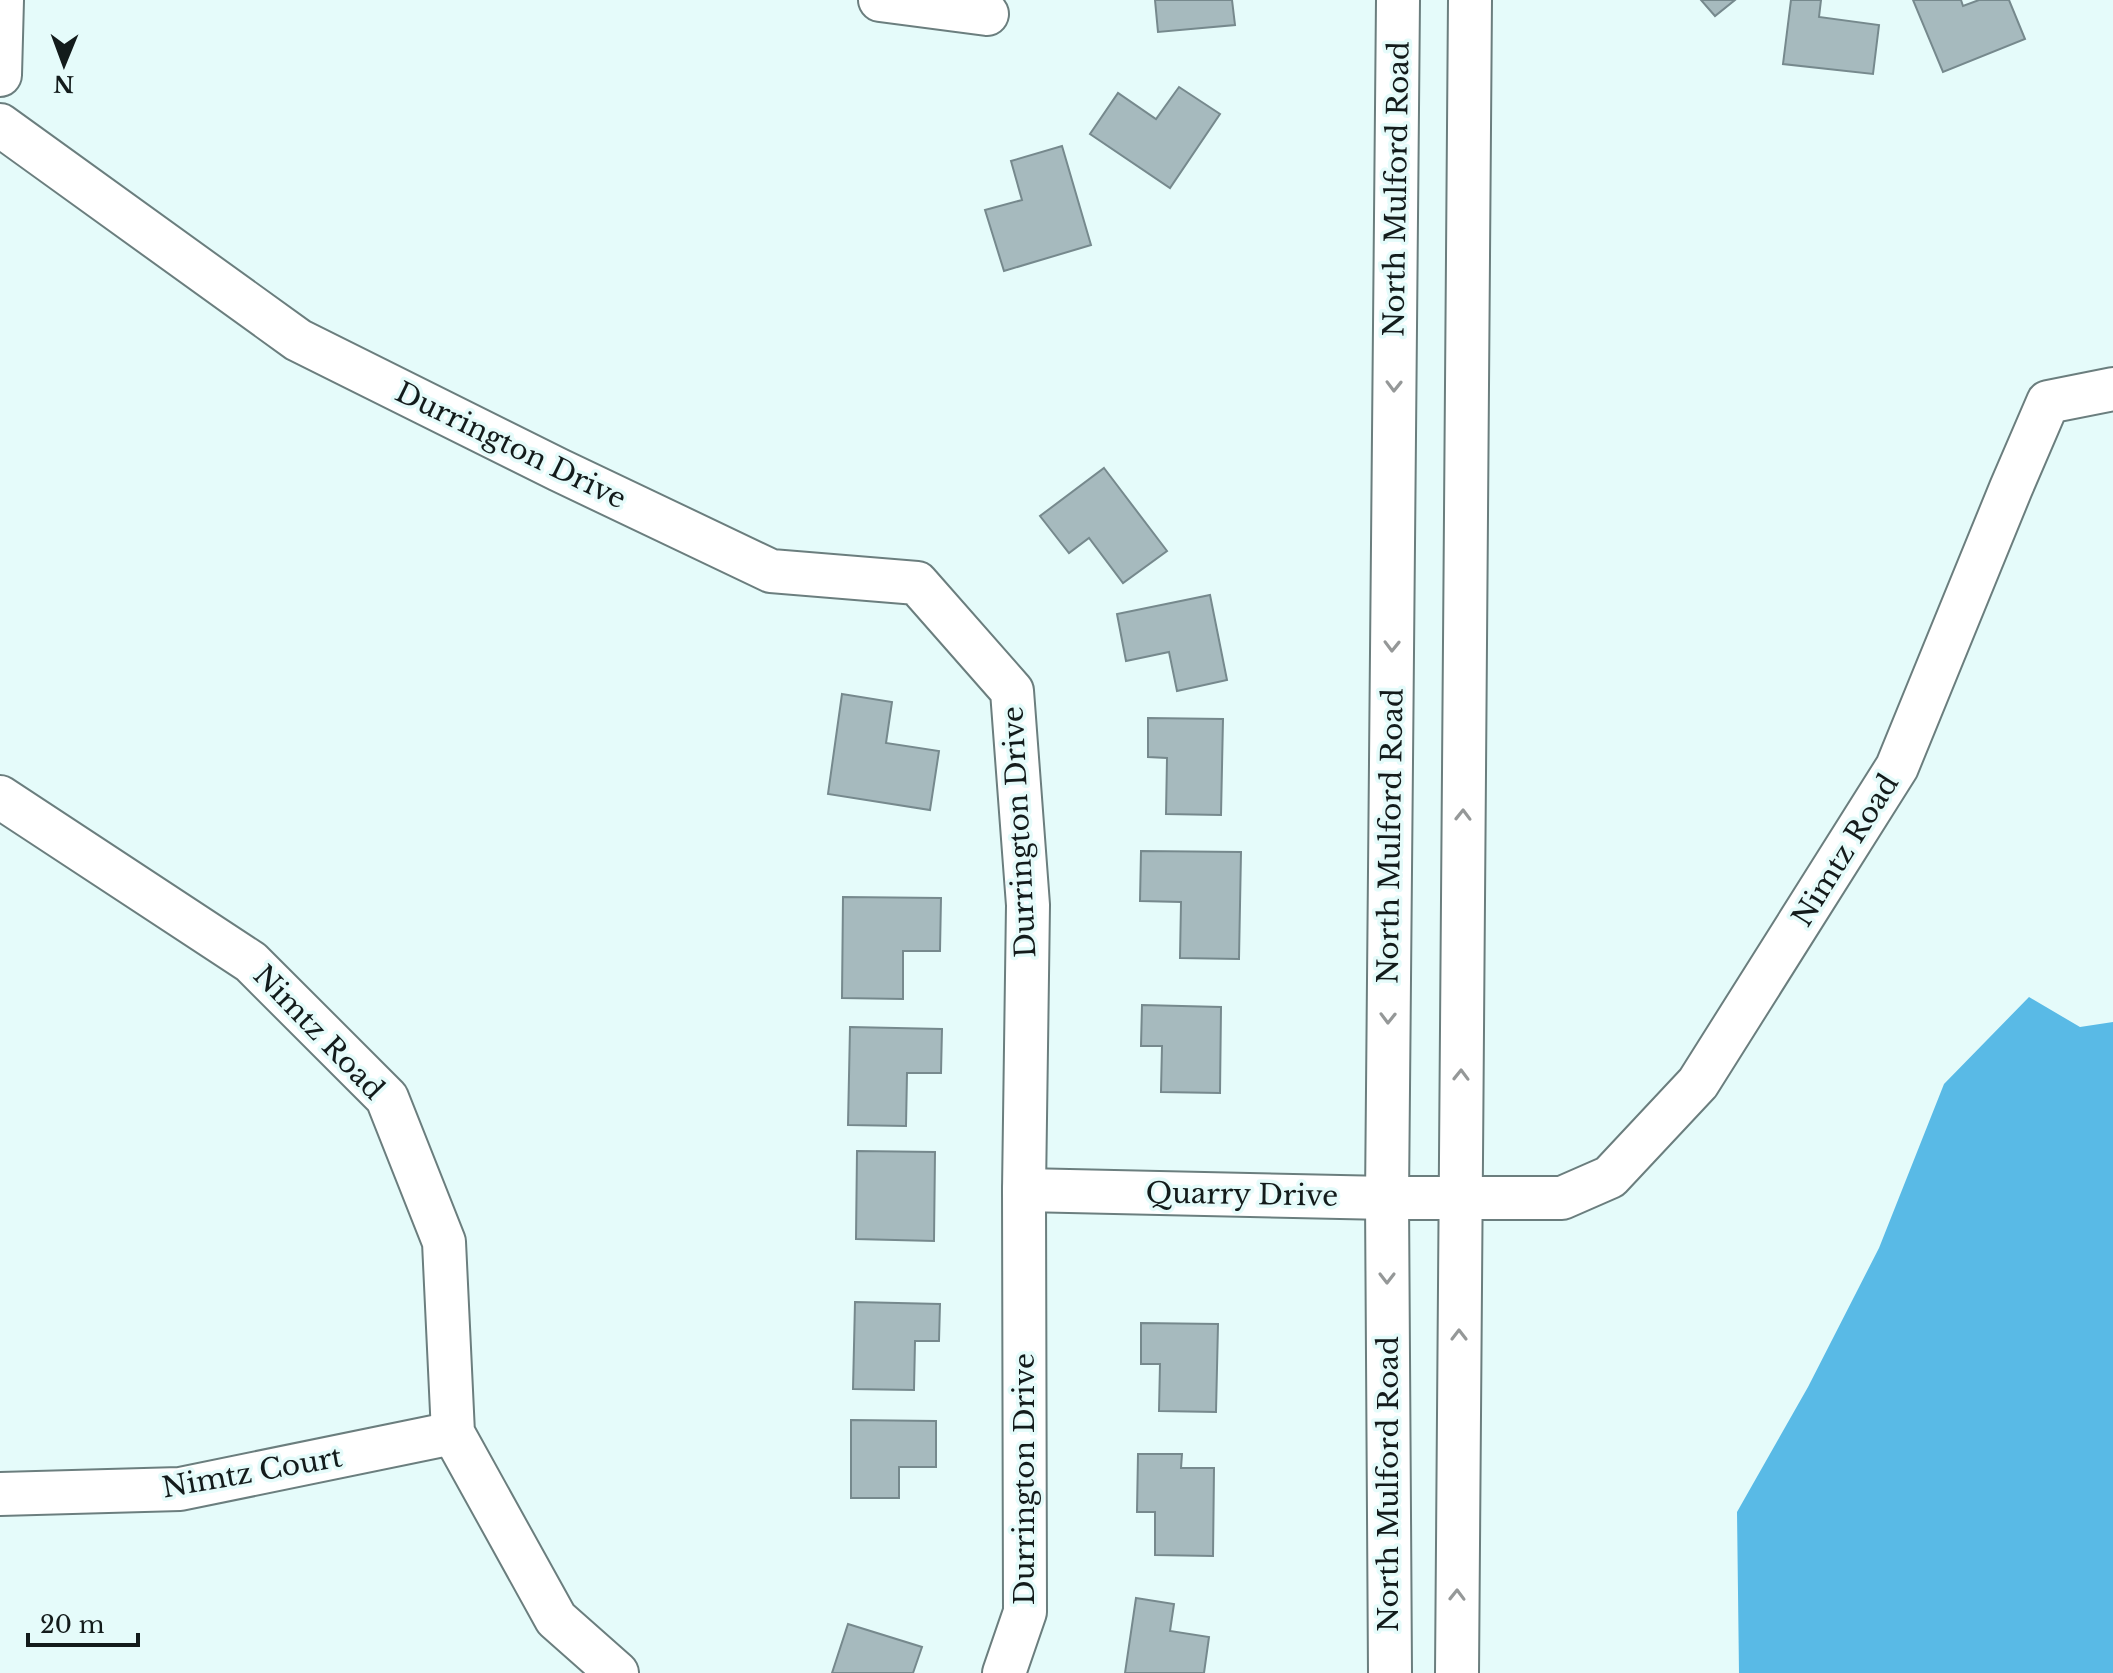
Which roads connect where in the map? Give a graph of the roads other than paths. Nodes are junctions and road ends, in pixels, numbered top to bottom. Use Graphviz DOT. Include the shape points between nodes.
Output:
graph roads {
  1 [pos="2,0"];
  2 [pos="880,0"];
  3 [pos="1398,0"];
  4 [pos="1470,0"];
  5 [pos="987,14"];
  6 [pos="0,75"];
  7 [pos="0,125"];
  8 [pos="2113,389"];
  9 [pos="0,797"];
  10 [pos="1024,1190"];
  11 [pos="1387,1198"];
  12 [pos="1460,1198"];
  13 [pos="453,1433"];
  14 [pos="0,1494"];
  15 [pos="617,1673"];
  16 [pos="1004,1673"];
  17 [pos="1390,1673"];
  18 [pos="1457,1673"];
  1 -- 6 [label="street"];
  2 -- 5 [label="street"];
  3 -- 11 [label="street, North Mulford Road, one-way"];
  12 -- 4 [label="street, one-way"];
  7 -- 10 [label="street, Durrington Drive" via="298,340 771,571 917,583 1012,691 1028,905"];
  8 -- 12 [label="street, Nimtz Road" via="2048,402 1897,767 1698,1083 1610,1177 1562,1198"];
  9 -- 13 [label="street, Nimtz Road" via="251,962 387,1098 444,1242"];
  10 -- 11 [label="street, Quarry Drive"];
  10 -- 16 [label="street, Durrington Drive" via="1025,1612"];
  11 -- 12 [label="street, Quarry Drive"];
  11 -- 17 [label="street, North Mulford Road, one-way"];
  18 -- 12 [label="street, one-way"];
  13 -- 14 [label="street, Nimtz Court" via="180,1489"];
  13 -- 15 [label="street, Nimtz Road" via="556,1619"];
}
